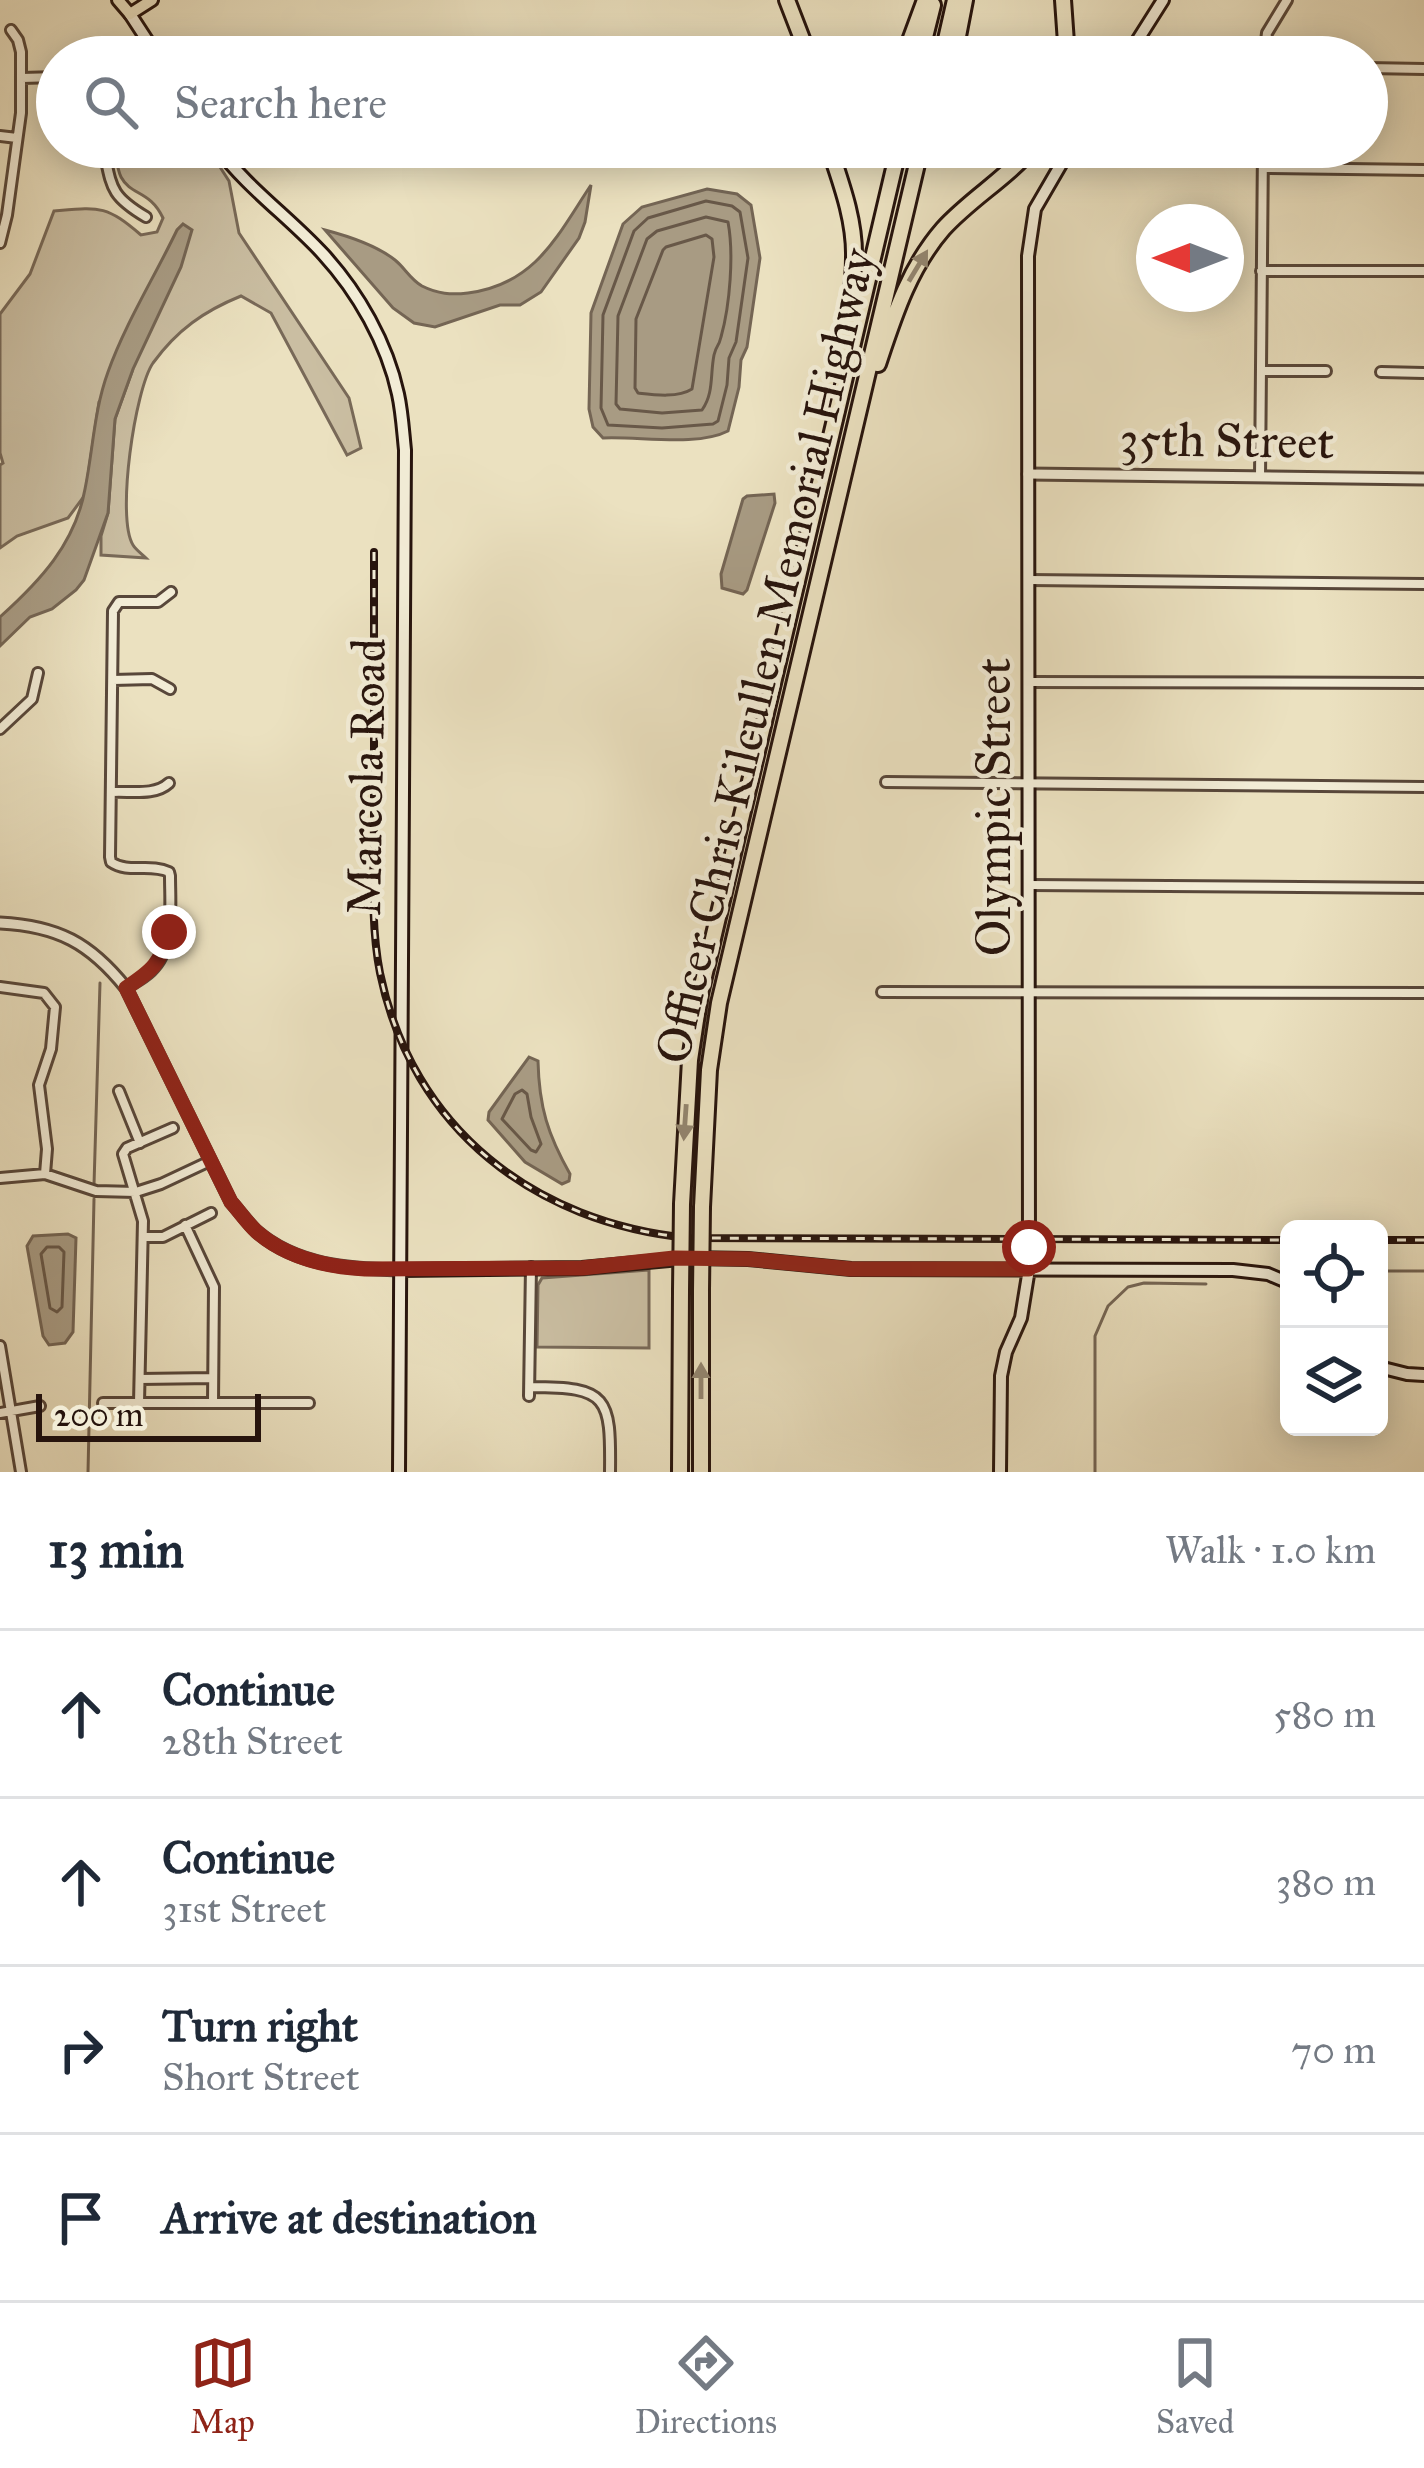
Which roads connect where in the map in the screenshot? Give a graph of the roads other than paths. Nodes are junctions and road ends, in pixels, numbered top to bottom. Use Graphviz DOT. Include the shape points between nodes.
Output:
graph roads {
  1 [pos="118,0"];
  2 [pos="152,0"];
  3 [pos="783,0"];
  4 [pos="930,0"];
  5 [pos="955,0"];
  6 [pos="965,0"];
  7 [pos="1063,0"];
  8 [pos="1163,0"];
  9 [pos="1287,0"];
  10 [pos="130,14"];
  11 [pos="11,30"];
  12 [pos="144,36"];
  13 [pos="792,36"];
  14 [pos="799,36"];
  15 [pos="914,36"];
  16 [pos="924,36"];
  17 [pos="947,36"];
  18 [pos="958,36"];
  19 [pos="1065,36"];
  20 [pos="1140,36"];
  21 [pos="1267,36"];
  22 [pos="1388,68"];
  23 [pos="1424,69"];
  24 [pos="22,78"];
  25 [pos="36,78"];
  26 [pos="0,136"];
  27 [pos="17,138"];
  28 [pos="109,168"];
  29 [pos="235,168"];
  30 [pos="836,168"];
  31 [pos="894,168"];
  32 [pos="915,168"];
  33 [pos="1011,168"];
  34 [pos="1058,168"];
  35 [pos="1263,168"];
  36 [pos="1424,170"];
  37 [pos="146,217"];
  38 [pos="0,243"];
  39 [pos="1262,271"];
  40 [pos="1424,271"];
  41 [pos="1261,371"];
  42 [pos="1326,371"];
  43 [pos="1381,372"];
  44 [pos="1424,373"];
  45 [pos="848,454"];
  46 [pos="1028,474"];
  47 [pos="1261,477"];
  48 [pos="821,478"];
  49 [pos="1424,478"];
  50 [pos="1029,580"];
  51 [pos="1424,584"];
  52 [pos="171,592"];
  53 [pos="38,673"];
  54 [pos="113,680"];
  55 [pos="1029,682"];
  56 [pos="1424,683"];
  57 [pos="170,689"];
  58 [pos="0,729"];
  59 [pos="169,782"];
  60 [pos="886,782"];
  61 [pos="1029,782"];
  62 [pos="1424,787"];
  63 [pos="113,792"];
  64 [pos="1029,886"];
  65 [pos="1424,888"];
  66 [pos="0,922"];
  67 [pos="0,987"];
  68 [pos="126,988"];
  69 [pos="882,992"];
  70 [pos="1029,992"];
  71 [pos="1424,993"];
  72 [pos="118,1091"];
  73 [pos="173,1128"];
  74 [pos="140,1143"];
  75 [pos="210,1161"];
  76 [pos="45,1174"];
  77 [pos="0,1178"];
  78 [pos="136,1192"];
  79 [pos="212,1213"];
  80 [pos="185,1225"];
  81 [pos="143,1237"];
  82 [pos="531,1267"];
  83 [pos="1029,1269"];
  84 [pos="399,1270"];
  85 [pos="1280,1279"];
  86 [pos="0,1346"];
  87 [pos="1388,1370"];
  88 [pos="1424,1375"];
  89 [pos="213,1378"];
  90 [pos="140,1379"];
  91 [pos="103,1402"];
  92 [pos="309,1402"];
  93 [pos="140,1403"];
  94 [pos="213,1403"];
  95 [pos="40,1406"];
  96 [pos="11,1411"];
  97 [pos="0,1413"];
  98 [pos="21,1472"];
  99 [pos="399,1472"];
  100 [pos="610,1472"];
  101 [pos="680,1472"];
  102 [pos="701,1472"];
  103 [pos="1000,1472"];
  1 -- 10 [label="main road"];
  2 -- 10 [label="main road"];
  3 -- 13 [label="highway"];
  3 -- 14 [label="highway"];
  4 -- 15 [label="highway"];
  4 -- 16 [label="highway"];
  5 -- 17 [label="highway"];
  6 -- 18 [label="highway"];
  7 -- 19 [label="highway"];
  8 -- 20 [label="main road"];
  9 -- 21 [label="street"];
  10 -- 12 [label="main road"];
  11 -- 24 [label="street"];
  22 -- 23 [label="street"];
  24 -- 25 [label="street"];
  24 -- 27 [label="street"];
  26 -- 27 [label="street"];
  27 -- 38 [label="street"];
  28 -- 37 [label="street" via="122,203"];
  29 -- 84 [label="main road, Marcola Road" via="347,283 398,394 405,450"];
  30 -- 48 [label="highway" via="854,255"];
  31 -- 48 [label="highway, Officer Chris Kilcullen Memorial Highway"];
  32 -- 45 [label="highway, Officer Chris Kilcullen Memorial Highway"];
  45 -- 33 [label="highway, one-way" via="915,268 945,227"];
  34 -- 46 [label="main road, Olympic Street" via="1029,240"];
  35 -- 36 [label="street"];
  35 -- 39 [label="street"];
  39 -- 40 [label="street"];
  39 -- 41 [label="street"];
  41 -- 42 [label="street"];
  41 -- 47 [label="street"];
  43 -- 44 [label="street"];
  102 -- 45 [label="highway, Officer Chris Kilcullen Memorial Highway, one-way, bridge" via="709,1070"];
  46 -- 47 [label="street, 35th Street"];
  46 -- 50 [label="main road, Olympic Street"];
  47 -- 49 [label="street, 35th Street"];
  48 -- 101 [label="highway, Officer Chris Kilcullen Memorial Highway, one-way, bridge" via="690,1060"];
  50 -- 51 [label="street"];
  50 -- 55 [label="main road, Olympic Street"];
  52 -- 54 [label="street" via="158,602 115,606"];
  53 -- 58 [label="street" via="32,699"];
  54 -- 57 [label="street" via="152,679"];
  54 -- 63 [label="street"];
  55 -- 56 [label="street"];
  55 -- 61 [label="main road, Olympic Street"];
  59 -- 63 [label="street" via="154,791"];
  60 -- 61 [label="street"];
  61 -- 62 [label="street"];
  61 -- 64 [label="main road, Olympic Street"];
  63 -- 68 [label="street" via="111,862 169,872 163,955"];
  64 -- 65 [label="street"];
  64 -- 70 [label="main road, Olympic Street"];
  66 -- 68 [label="street" via="58,931"];
  67 -- 76 [label="street" via="44,993 55,1007 39,1085"];
  68 -- 75 [label="street"];
  69 -- 70 [label="street"];
  70 -- 71 [label="street"];
  70 -- 83 [label="main road, Olympic Street"];
  72 -- 74 [label="street"];
  73 -- 74 [label="street"];
  74 -- 78 [label="street" via="123,1154"];
  75 -- 78 [label="street"];
  75 -- 84 [label="street" via="231,1202 284,1249 334,1267"];
  76 -- 77 [label="street"];
  76 -- 78 [label="street" via="96,1191"];
  78 -- 81 [label="street"];
  79 -- 80 [label="street"];
  80 -- 81 [label="street"];
  80 -- 89 [label="street" via="214,1287"];
  81 -- 90 [label="street"];
  82 -- 83 [label="main road" via="691,1258"];
  82 -- 84 [label="main road"];
  82 -- 100 [label="street" via="530,1391 577,1388 598,1399 609,1420"];
  83 -- 85 [label="main road" via="1232,1270"];
  83 -- 103 [label="main road, Olympic Street" via="1001,1376"];
  84 -- 99 [label="main road, Marcola Road"];
  86 -- 96 [label="street"];
  87 -- 88 [label="main road"];
  89 -- 90 [label="street"];
  89 -- 94 [label="street"];
  90 -- 93 [label="street"];
  91 -- 93 [label="street"];
  92 -- 94 [label="street"];
  93 -- 94 [label="street"];
  95 -- 96 [label="street"];
  96 -- 97 [label="street"];
  96 -- 98 [label="street"];
}
